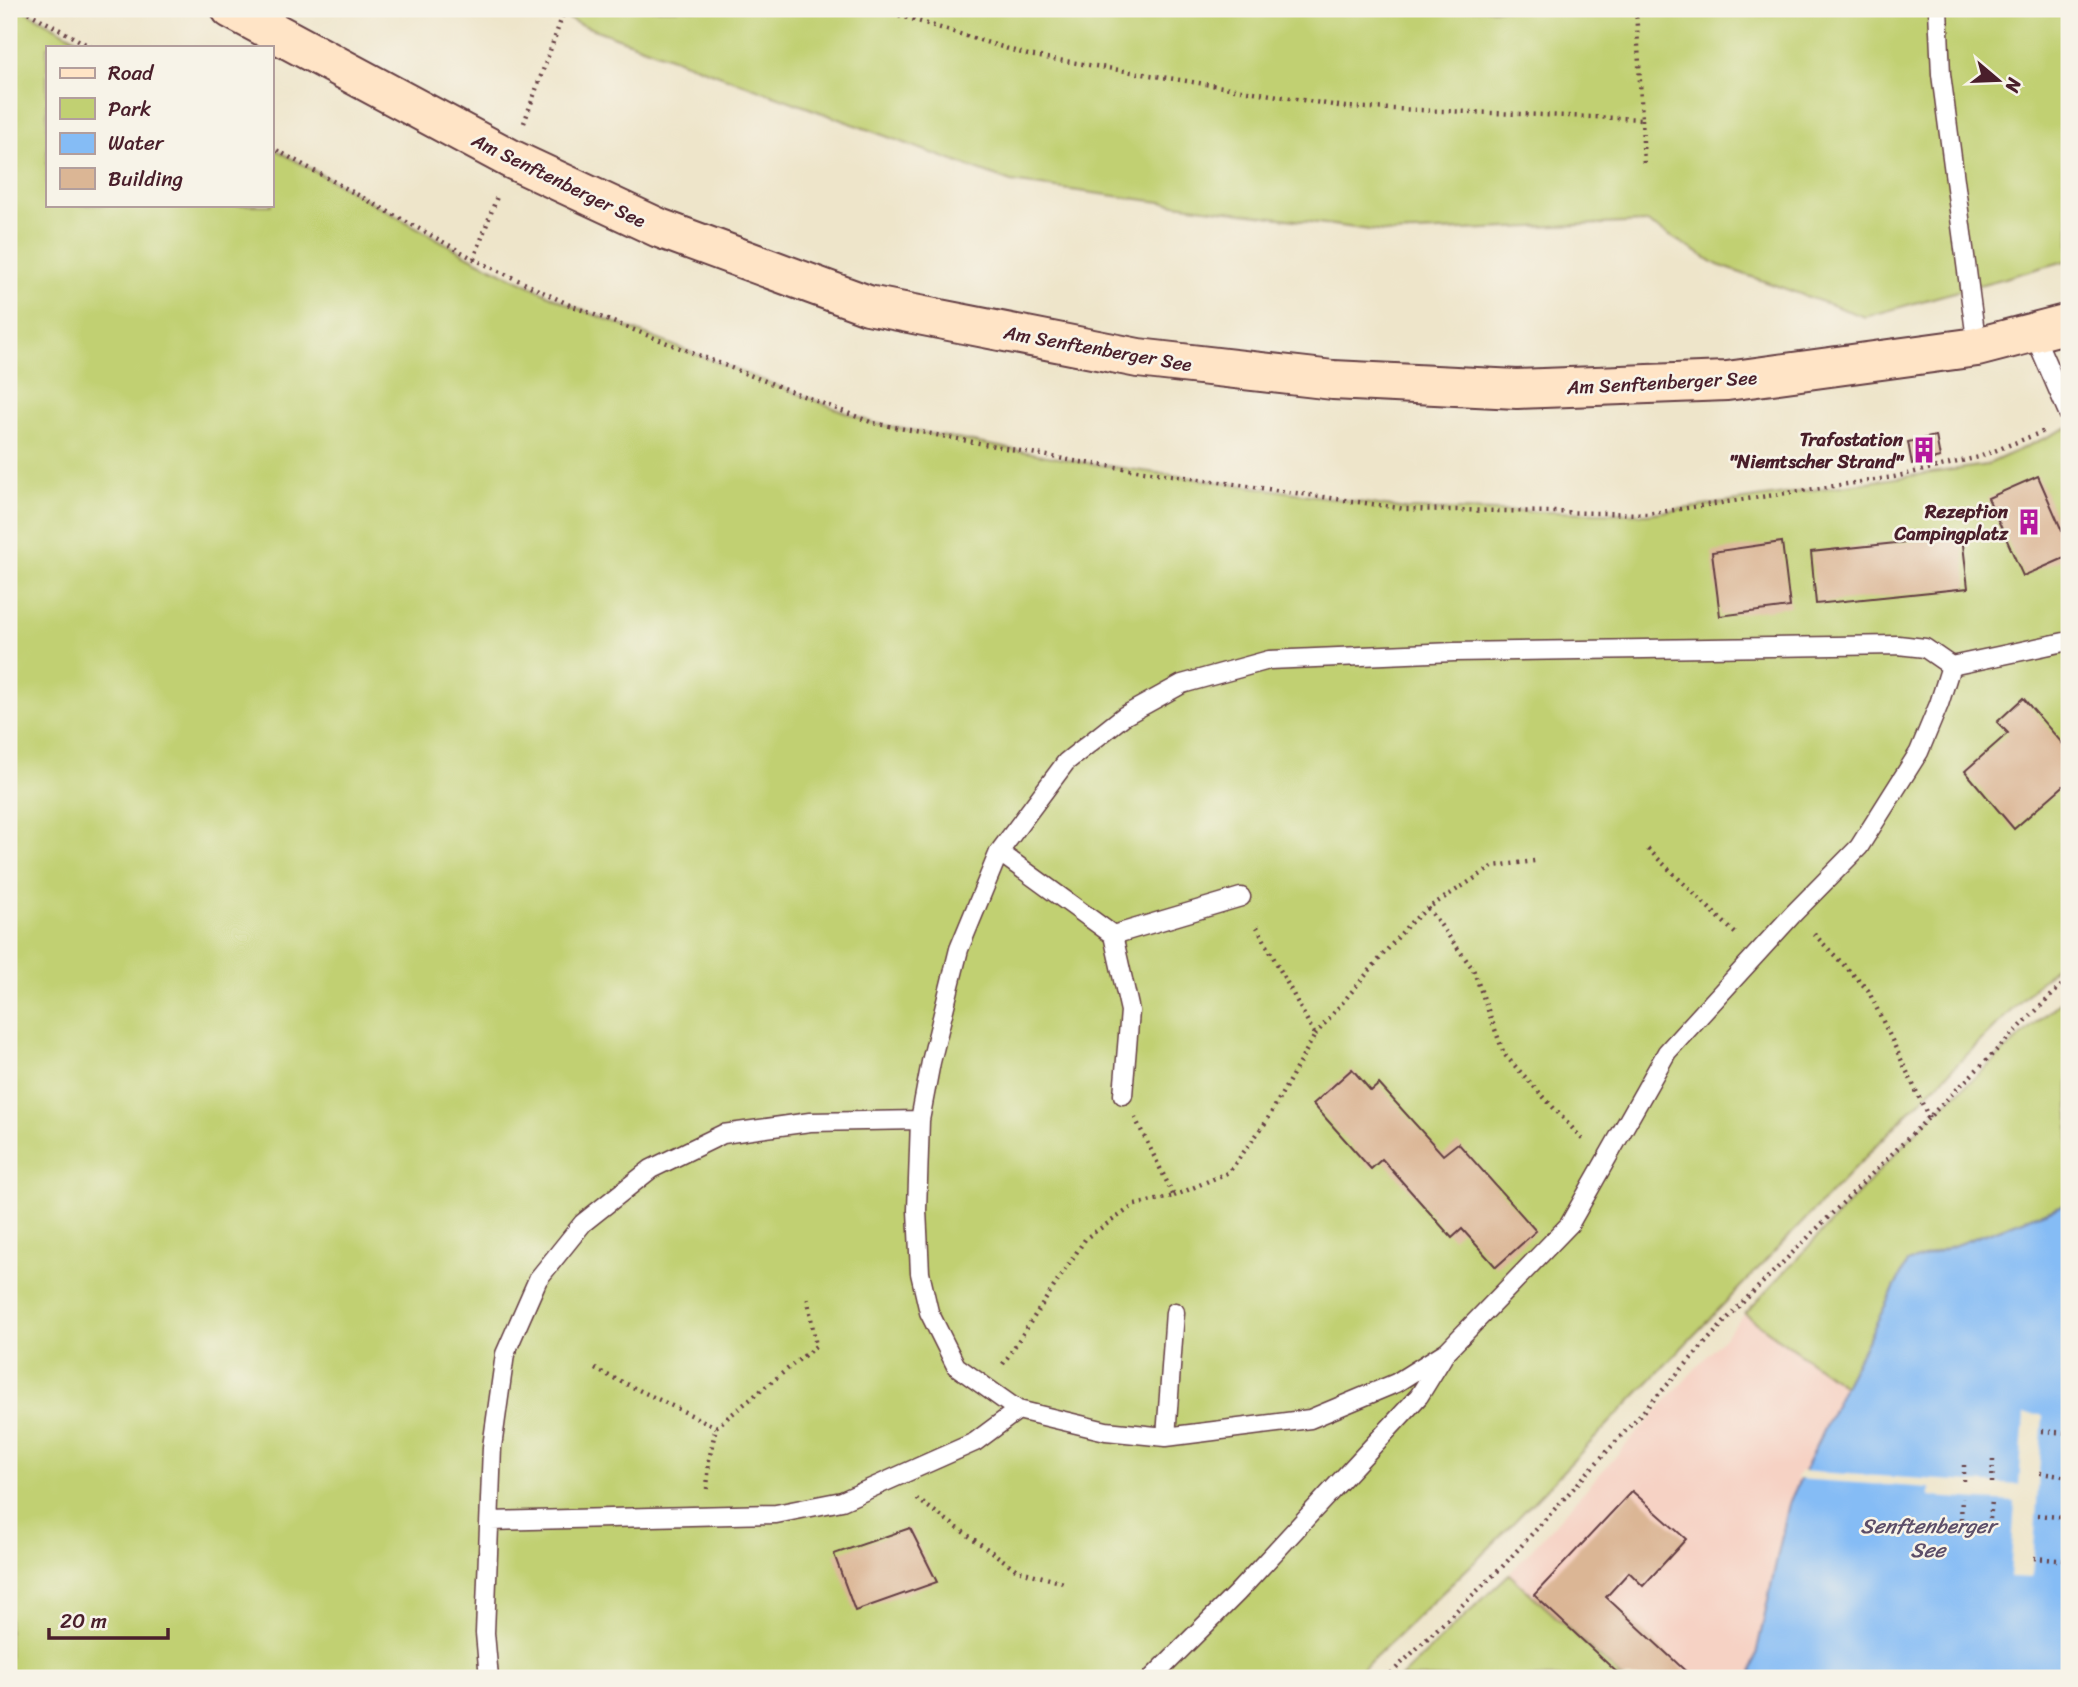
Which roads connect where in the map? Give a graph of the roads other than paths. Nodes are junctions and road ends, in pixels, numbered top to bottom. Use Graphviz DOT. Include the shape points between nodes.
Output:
graph roads {
  1 [pos="230,9"];
  2 [pos="1938,9"];
  3 [pos="2051,328"];
  4 [pos="1977,347"];
  5 [pos="2068,414"];
  6 [pos="2069,641"];
  7 [pos="1951,666"];
  8 [pos="999,852"];
  9 [pos="1241,897"];
  10 [pos="1113,935"];
  11 [pos="1123,1095"];
  12 [pos="920,1120"];
  13 [pos="1175,1312"];
  14 [pos="1447,1351"];
  15 [pos="1018,1410"];
  16 [pos="1166,1437"];
  17 [pos="491,1521"];
  18 [pos="489,1678"];
  19 [pos="1153,1678"];
  1 -- 4 [label="street, Am Senftenberger See" via="511,159 659,228 869,306 1138,358 1333,380 1517,389 1727,381"];
  2 -- 4 [label="lane" via="1941,74"];
  3 -- 4 [label="street, Am Senftenberger See"];
  3 -- 5 [label="lane"];
  6 -- 7 [label="lane"];
  7 -- 8 [label="lane" via="1925,648 1898,645 1269,660 1182,684 1124,716 1066,762"];
  7 -- 14 [label="lane" via="1919,752 1859,847 1667,1052 1569,1225"];
  8 -- 10 [label="lane"];
  8 -- 12 [label="lane" via="959,949"];
  9 -- 10 [label="lane"];
  10 -- 11 [label="lane" via="1130,1011"];
  12 -- 15 [label="lane" via="916,1210 920,1273 929,1312 956,1366"];
  12 -- 17 [label="lane" via="810,1122 723,1135 652,1169 583,1223 538,1279 505,1354 492,1447"];
  13 -- 16 [label="lane"];
  14 -- 16 [label="lane" via="1396,1383 1310,1419"];
  14 -- 19 [label="lane" via="1419,1395"];
  15 -- 16 [label="lane" via="1106,1431"];
  15 -- 17 [label="lane" via="975,1442 842,1501 776,1514"];
  17 -- 18 [label="lane" via="485,1633"];
}
